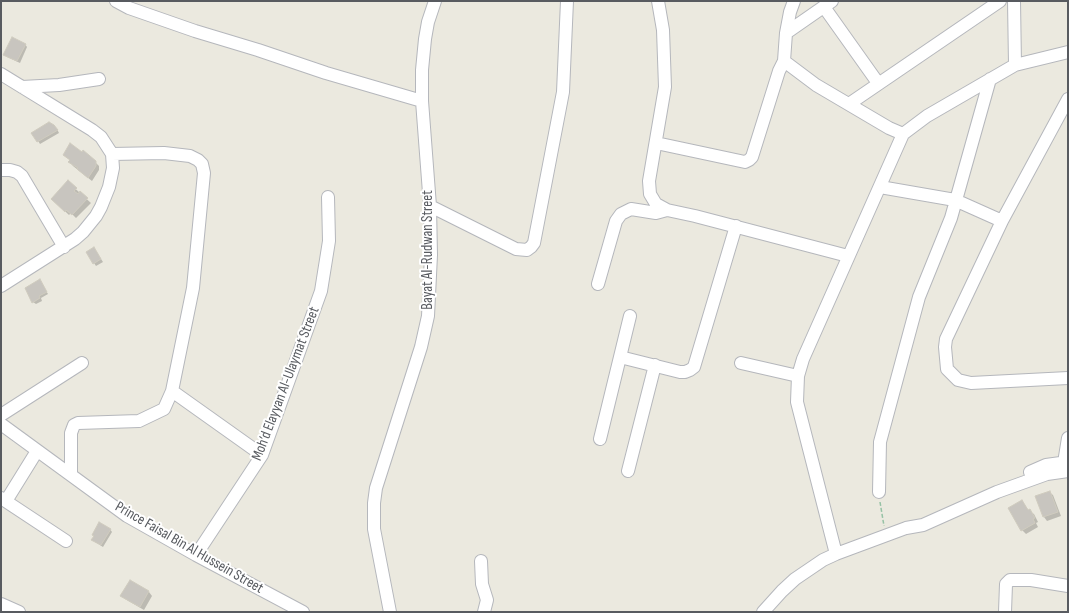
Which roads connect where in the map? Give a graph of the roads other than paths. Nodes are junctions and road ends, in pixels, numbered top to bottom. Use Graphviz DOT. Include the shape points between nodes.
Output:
graph roads {
  1 [pos="116,1"];
  2 [pos="435,1"];
  3 [pos="567,1"];
  4 [pos="658,1"];
  5 [pos="794,1"];
  6 [pos="1000,1"];
  7 [pos="1014,1"];
  8 [pos="828,4"];
  9 [pos="786,33"];
  10 [pos="1068,52"];
  11 [pos="784,61"];
  12 [pos="1015,65"];
  13 [pos="1,74"];
  14 [pos="99,79"];
  15 [pos="990,79"];
  16 [pos="878,83"];
  17 [pos="22,87"];
  18 [pos="1068,99"];
  19 [pos="422,101"];
  20 [pos="849,104"];
  21 [pos="903,134"];
  22 [pos="656,143"];
  23 [pos="112,154"];
  24 [pos="1,170"];
  25 [pos="880,187"];
  26 [pos="328,197"];
  27 [pos="955,200"];
  28 [pos="430,206"];
  29 [pos="667,210"];
  30 [pos="1002,221"];
  31 [pos="736,226"];
  32 [pos="64,247"];
  33 [pos="848,256"];
  34 [pos="598,284"];
  35 [pos="1,286"];
  36 [pos="630,316"];
  37 [pos="620,357"];
  38 [pos="82,363"];
  39 [pos="741,363"];
  40 [pos="655,365"];
  41 [pos="798,376"];
  42 [pos="1068,378"];
  43 [pos="172,392"];
  44 [pos="1,415"];
  45 [pos="1,424"];
  46 [pos="1068,438"];
  47 [pos="600,439"];
  48 [pos="37,451"];
  49 [pos="262,455"];
  50 [pos="1065,467"];
  51 [pos="628,471"];
  52 [pos="72,475"];
  53 [pos="879,492"];
  54 [pos="4,500"];
  55 [pos="66,541"];
  56 [pos="836,554"];
  57 [pos="196,555"];
  58 [pos="481,561"];
  59 [pos="1068,586"];
  60 [pos="1,604"];
  61 [pos="19,612"];
  62 [pos="303,612"];
  63 [pos="390,612"];
  64 [pos="484,612"];
  65 [pos="763,612"];
  66 [pos="1005,612"];
  1 -- 19 [label="street" via="168,22"];
  2 -- 19 [label="street, Bayat Al-Rudwan Street" via="425,39"];
  3 -- 28 [label="street" via="563,92 534,243 527,250 516,249"];
  4 -- 22 [label="street" via="663,30 665,87"];
  5 -- 9 [label="street"];
  6 -- 16 [label="street"];
  7 -- 12 [label="street"];
  8 -- 9 [label="street"];
  8 -- 16 [label="street"];
  9 -- 11 [label="street"];
  10 -- 12 [label="street"];
  11 -- 20 [label="street" via="816,85"];
  11 -- 22 [label="street" via="749,160 745,162"];
  12 -- 15 [label="street"];
  13 -- 17 [label="street"];
  14 -- 17 [label="street"];
  15 -- 21 [label="street" via="927,116"];
  15 -- 27 [label="street"];
  16 -- 20 [label="street"];
  17 -- 23 [label="street" via="92,130 104,141"];
  18 -- 30 [label="street"];
  19 -- 28 [label="street, Bayat Al-Rudwan Street"];
  20 -- 21 [label="street"];
  21 -- 25 [label="street"];
  22 -- 29 [label="street" via="649,181 650,194 656,204"];
  23 -- 32 [label="street" via="113,168 102,207 84,232"];
  23 -- 43 [label="street" via="164,153 194,157 202,164 204,173 193,288"];
  24 -- 32 [label="street" via="17,172 22,176"];
  25 -- 27 [label="street"];
  25 -- 33 [label="street"];
  26 -- 49 [label="street, Moh’d Elayyan Al-Ulaymat Street" via="329,241 321,291"];
  27 -- 30 [label="street"];
  27 -- 53 [label="street" via="951,218 919,297 880,442"];
  28 -- 63 [label="street, Bayat Al-Rudwan Street" via="428,316 376,488 374,503 374,528"];
  29 -- 31 [label="street"];
  29 -- 34 [label="street" via="656,213 631,209 621,214 616,221"];
  30 -- 42 [label="street" via="946,339 947,369 958,380 971,383"];
  31 -- 33 [label="street"];
  31 -- 40 [label="street" via="694,367 685,372"];
  32 -- 35 [label="street"];
  33 -- 41 [label="street"];
  36 -- 37 [label="street"];
  37 -- 40 [label="street"];
  37 -- 47 [label="street"];
  38 -- 44 [label="street"];
  39 -- 41 [label="street"];
  40 -- 51 [label="street"];
  41 -- 56 [label="street" via="797,402"];
  43 -- 49 [label="street"];
  43 -- 52 [label="street" via="164,409 139,421 74,425 71,432"];
  45 -- 48 [label="street, Prince Faisal Bin Al Hussein Street"];
  46 -- 50 [label="street"];
  48 -- 52 [label="street, Prince Faisal Bin Al Hussein Street"];
  48 -- 54 [label="street"];
  49 -- 57 [label="street, Moh’d Elayyan Al-Ulaymat Street"];
  50 -- 56 [label="street" via="1046,465 919,517 906,528"];
  52 -- 57 [label="street, Prince Faisal Bin Al Hussein Street" via="127,516"];
  54 -- 55 [label="street"];
  56 -- 65 [label="street" via="795,579"];
  57 -- 62 [label="street, Prince Faisal Bin Al Hussein Street"];
  58 -- 64 [label="street" via="482,584 487,600"];
  59 -- 66 [label="street" via="1031,580 1010,580 1006,584"];
  60 -- 61 [label="street"];
}
